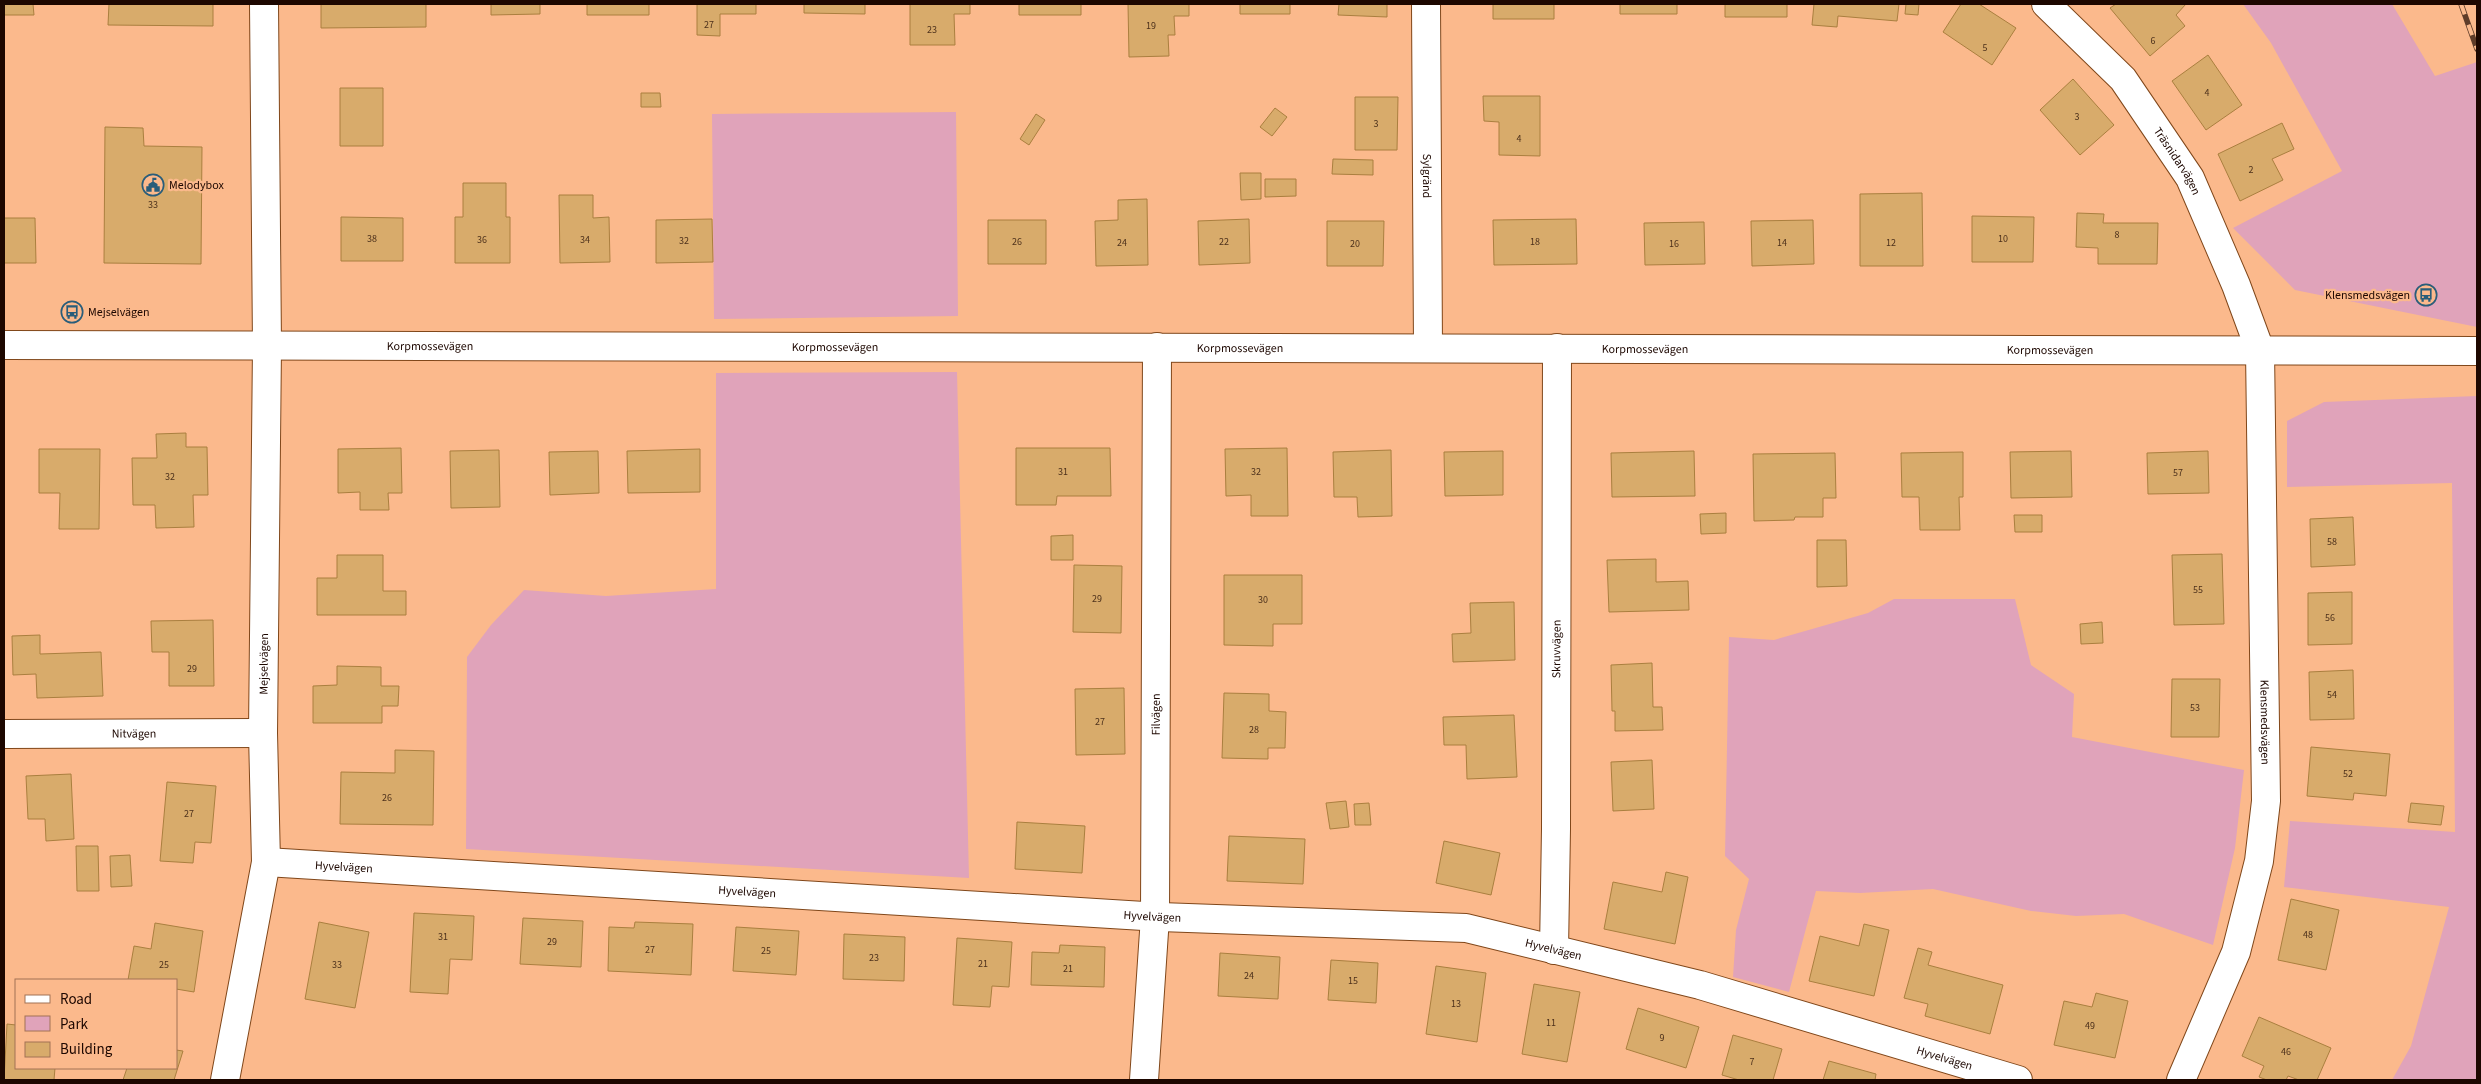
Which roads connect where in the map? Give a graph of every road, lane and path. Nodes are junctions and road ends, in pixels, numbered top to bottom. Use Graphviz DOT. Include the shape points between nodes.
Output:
graph roads {
  1 [pos="264,4"];
  2 [pos="1426,4"];
  3 [pos="2046,4"];
  4 [pos="4,345"];
  5 [pos="268,346"];
  6 [pos="1157,347"];
  7 [pos="1428,348"];
  8 [pos="1557,348"];
  9 [pos="2260,350"];
  10 [pos="2477,351"];
  11 [pos="263,733"];
  12 [pos="4,734"];
  13 [pos="266,862"];
  14 [pos="1155,917"];
  15 [pos="1554,950"];
  16 [pos="225,1080"];
  17 [pos="1144,1080"];
  18 [pos="2018,1080"];
  19 [pos="2181,1080"];
  1 -- 5 [label="street, Mejselvägen"];
  2 -- 7 [label="street, Sylgränd"];
  3 -- 9 [label="street, Träsnidarvägen" via="2123,79 2190,178"];
  4 -- 5 [label="street, Korpmossevägen"];
  5 -- 6 [label="street, Korpmossevägen"];
  5 -- 11 [label="street, Mejselvägen"];
  6 -- 7 [label="street, Korpmossevägen"];
  6 -- 14 [label="street, Filvägen"];
  7 -- 8 [label="street, Korpmossevägen"];
  8 -- 9 [label="street, Korpmossevägen"];
  8 -- 15 [label="street, Skruvvägen"];
  9 -- 10 [label="street, Korpmossevägen"];
  9 -- 19 [label="street, Klensmedsvägen" via="2266,801 2259,861 2236,952"];
  11 -- 12 [label="street, Nitvägen"];
  11 -- 13 [label="street, Mejselvägen"];
  13 -- 14 [label="street, Hyvelvägen"];
  13 -- 16 [label="street, Mejselvägen"];
  14 -- 15 [label="street, Hyvelvägen" via="1466,928"];
  14 -- 17 [label="street, Filvägen"];
  15 -- 18 [label="street, Hyvelvägen" via="1700,985"];
}
